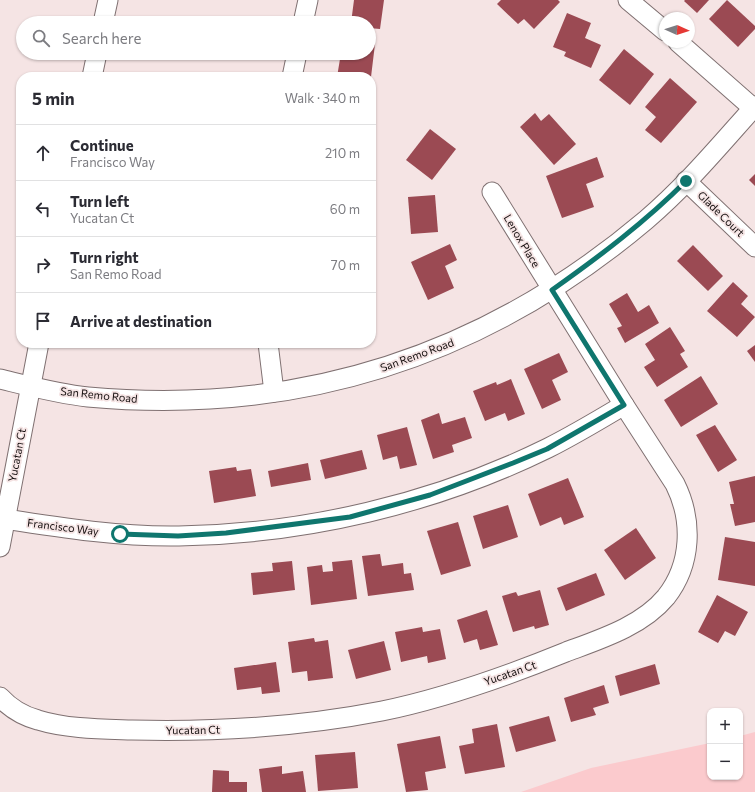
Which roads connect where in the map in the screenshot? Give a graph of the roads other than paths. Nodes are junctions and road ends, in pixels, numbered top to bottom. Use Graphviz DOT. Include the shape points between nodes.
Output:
graph roads {
  1 [pos="108,0"];
  2 [pos="308,0"];
  3 [pos="628,0"];
  4 [pos="105,16"];
  5 [pos="305,16"];
  6 [pos="659,26"];
  7 [pos="685,48"];
  8 [pos="96,60"];
  9 [pos="296,60"];
  10 [pos="93,72"];
  11 [pos="293,72"];
  12 [pos="754,107"];
  13 [pos="686,181"];
  14 [pos="492,192"];
  15 [pos="755,247"];
  16 [pos="552,290"];
  17 [pos="38,348"];
  18 [pos="269,348"];
  19 [pos="0,379"];
  20 [pos="30,386"];
  21 [pos="274,392"];
  22 [pos="624,405"];
  23 [pos="5,519"];
  24 [pos="0,547"];
  25 [pos="1,699"];
  1 -- 4 [label="street"];
  2 -- 5 [label="street"];
  3 -- 6 [label="street"];
  7 -- 12 [label="street"];
  8 -- 10 [label="street"];
  9 -- 11 [label="street"];
  12 -- 13 [label="street, San Remo Road"];
  13 -- 15 [label="street, Glade Court"];
  13 -- 16 [label="street, San Remo Road" via="619,242"];
  14 -- 16 [label="street, Lenox Place"];
  16 -- 21 [label="street, San Remo Road" via="457,340 398,364 317,386"];
  16 -- 22 [label="street, Yucatan Ct"];
  17 -- 20 [label="street, Yucatan Ct"];
  18 -- 21 [label="street"];
  19 -- 20 [label="street, San Remo Road"];
  20 -- 21 [label="street, San Remo Road" via="86,396 151,401 207,400"];
  20 -- 23 [label="street, Yucatan Ct"];
  22 -- 23 [label="street, Francisco Way" via="547,449 506,466 430,495 350,517 274,528 178,536 120,534"];
  22 -- 25 [label="street, Yucatan Ct" via="675,484 685,506 688,527 685,554 671,589 637,622 527,668 456,692 383,710 321,721 238,729 104,729 51,724 37,720 12,708"];
  23 -- 24 [label="street, Yucatan Ct"];
}
